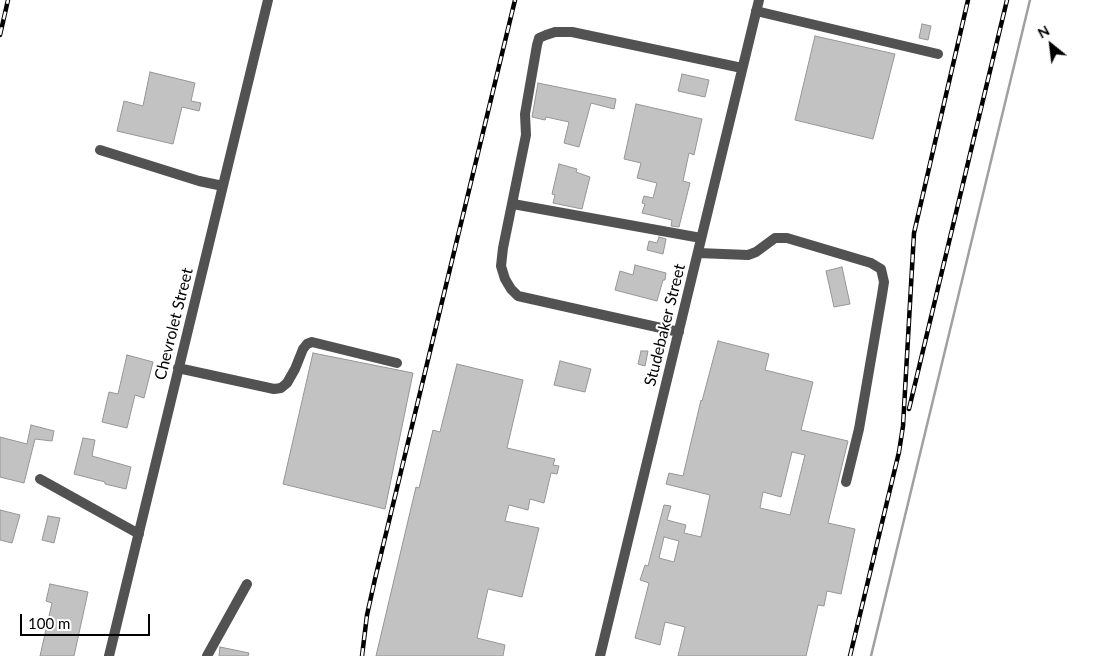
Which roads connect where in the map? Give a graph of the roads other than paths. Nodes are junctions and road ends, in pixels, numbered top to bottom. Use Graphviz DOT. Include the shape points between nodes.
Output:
graph roads {
  1 [pos="268,0"];
  2 [pos="759,0"];
  3 [pos="756,12"];
  4 [pos="938,54"];
  5 [pos="742,68"];
  6 [pos="100,150"];
  7 [pos="222,186"];
  8 [pos="513,204"];
  9 [pos="702,238"];
  10 [pos="698,253"];
  11 [pos="679,332"];
  12 [pos="397,363"];
  13 [pos="178,368"];
  14 [pos="40,479"];
  15 [pos="846,482"];
  16 [pos="139,534"];
  17 [pos="247,584"];
  18 [pos="109,656"];
  19 [pos="207,656"];
  20 [pos="600,656"];
  1 -- 7 [label="lane, Chevrolet Street"];
  2 -- 3 [label="lane, Studebaker Street"];
  3 -- 4 [label="lane"];
  3 -- 5 [label="lane, Studebaker Street"];
  5 -- 8 [label="lane" via="572,32 555,32 539,38"];
  5 -- 9 [label="lane, Studebaker Street"];
  6 -- 7 [label="lane"];
  7 -- 13 [label="lane, Chevrolet Street"];
  8 -- 9 [label="lane"];
  8 -- 11 [label="lane" via="501,266 505,279 518,296"];
  9 -- 10 [label="lane, Studebaker Street"];
  10 -- 11 [label="lane, Studebaker Street"];
  10 -- 15 [label="lane" via="748,255 775,238 787,238 871,263 881,269 884,282 859,429"];
  11 -- 20 [label="lane, Studebaker Street"];
  12 -- 13 [label="lane" via="312,342 303,349 287,383 274,389"];
  13 -- 16 [label="lane, Chevrolet Street"];
  14 -- 16 [label="lane"];
  16 -- 18 [label="lane, Chevrolet Street"];
  17 -- 19 [label="lane"];
}
